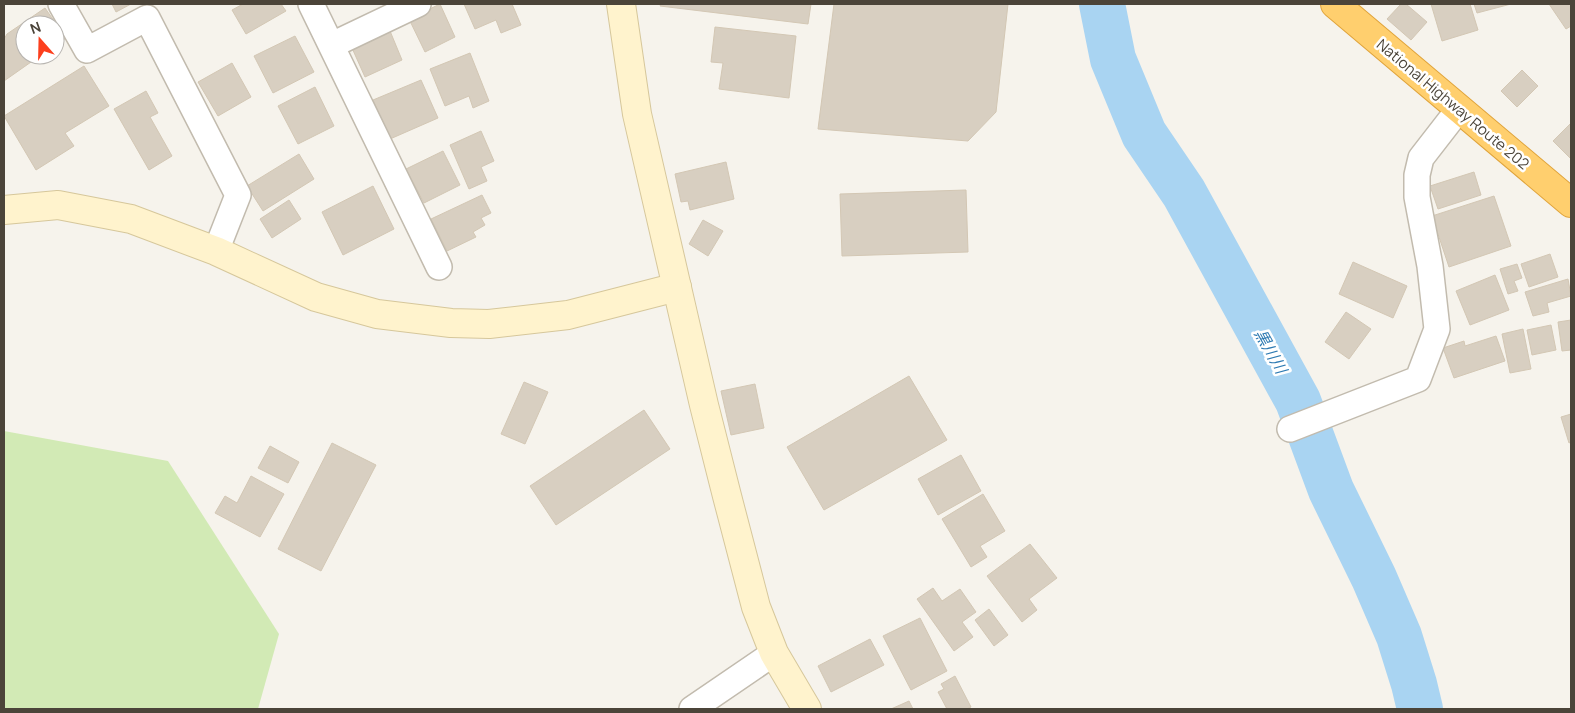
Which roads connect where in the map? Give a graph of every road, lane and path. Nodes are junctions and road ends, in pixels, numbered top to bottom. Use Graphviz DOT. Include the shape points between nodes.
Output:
graph roads {
  1 [pos="61,4"];
  2 [pos="311,4"];
  3 [pos="418,4"];
  4 [pos="621,4"];
  5 [pos="1336,4"];
  6 [pos="332,46"];
  7 [pos="1459,109"];
  8 [pos="1571,203"];
  9 [pos="4,210"];
  10 [pos="216,251"];
  11 [pos="438,267"];
  12 [pos="677,286"];
  13 [pos="1290,428"];
  14 [pos="774,653"];
  15 [pos="692,709"];
  16 [pos="807,709"];
  1 -- 10 [label="street" via="87,50 147,18 238,195"];
  2 -- 6 [label="street"];
  3 -- 6 [label="street"];
  4 -- 12 [label="street" via="637,114"];
  5 -- 7 [label="highway, National Highway Route 202"];
  6 -- 11 [label="street"];
  7 -- 8 [label="highway, National Highway Route 202"];
  7 -- 13 [label="street" via="1421,158 1417,175 1416,197 1430,266 1437,329 1418,379"];
  9 -- 10 [label="street" via="58,205 89,210 132,219"];
  10 -- 12 [label="street" via="316,297 377,314 451,323 489,324 568,315"];
  12 -- 14 [label="street" via="756,606"];
  14 -- 15 [label="street"];
  14 -- 16 [label="street"];
}
